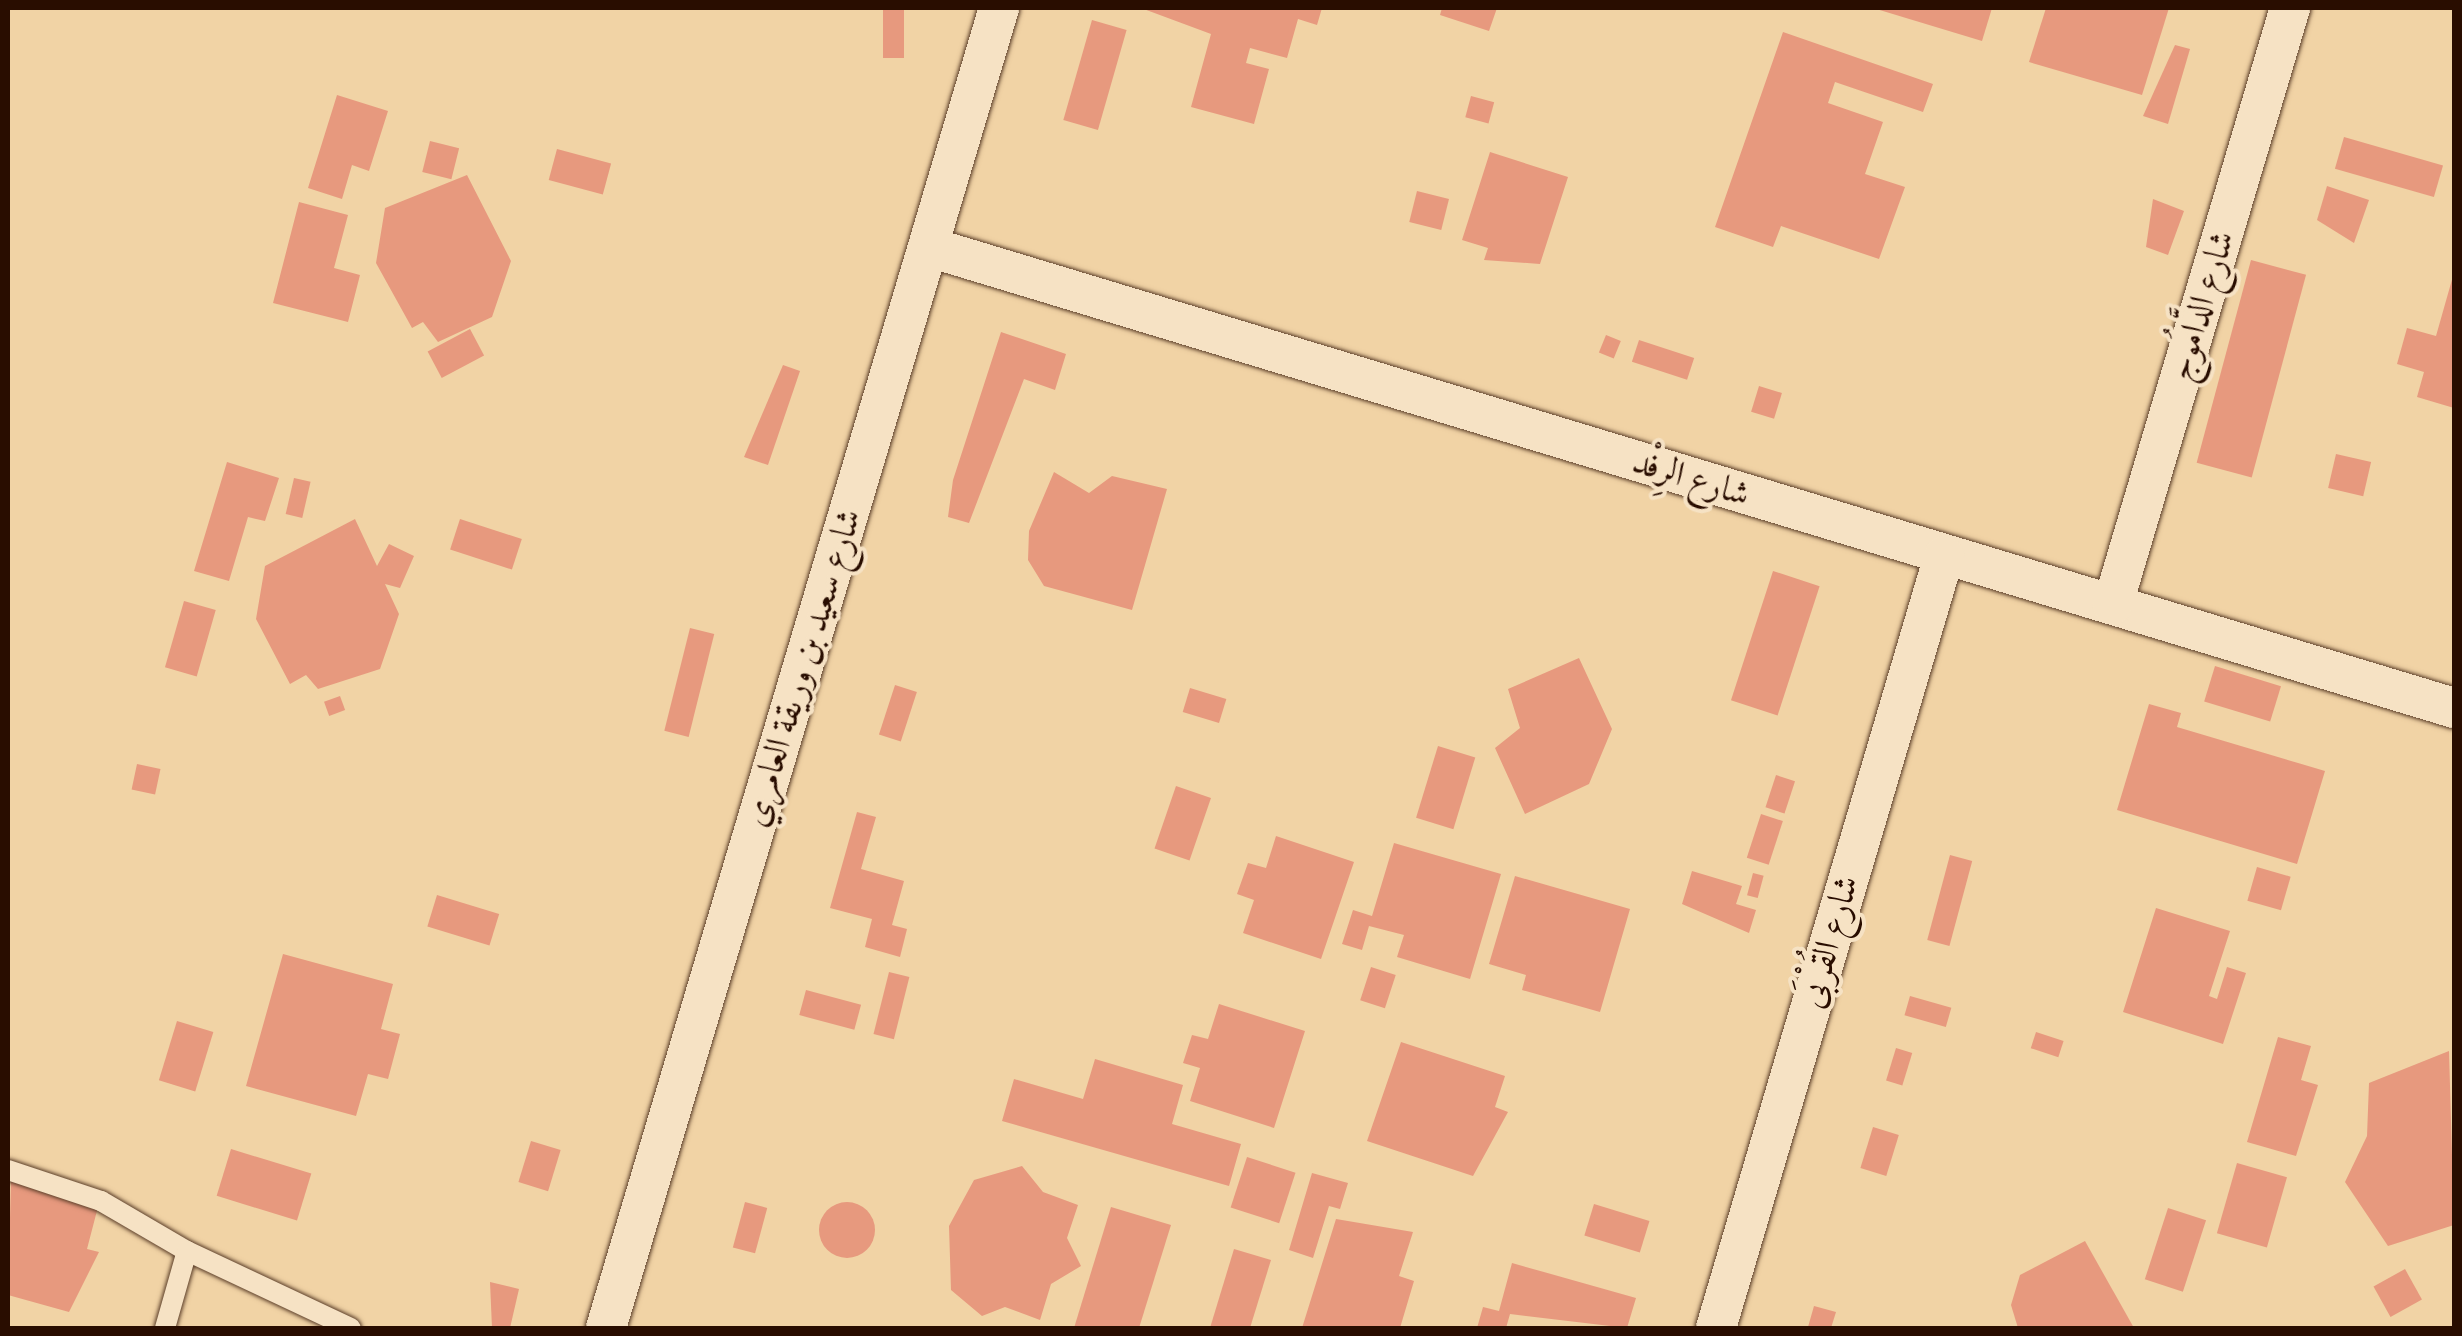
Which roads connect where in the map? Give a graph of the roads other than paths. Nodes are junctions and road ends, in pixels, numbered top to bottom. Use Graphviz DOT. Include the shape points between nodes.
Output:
graph roads {
  1 [pos="998,8"];
  2 [pos="2290,8"];
  3 [pos="929,246"];
  4 [pos="1944,556"];
  5 [pos="2113,604"];
  6 [pos="2454,708"];
  7 [pos="8,1170"];
  8 [pos="186,1252"];
  9 [pos="165,1328"];
  10 [pos="350,1328"];
  11 [pos="606,1328"];
  12 [pos="1716,1328"];
  1 -- 3 [label="street, شارع سعيد بن وريقة العامري"];
  2 -- 5 [label="street, شارع الدَّامُوج"];
  3 -- 4 [label="street, شارع الرِفْد"];
  3 -- 11 [label="street, شارع سعيد بن وريقة العامري"];
  4 -- 5 [label="street, شارع الرِفْد"];
  4 -- 12 [label="street, شارع القُرْبَى"];
  5 -- 6 [label="street, شارع الرِفْد"];
  7 -- 8 [label="lane" via="102,1200"];
  8 -- 9 [label="lane"];
  8 -- 10 [label="lane"];
}
